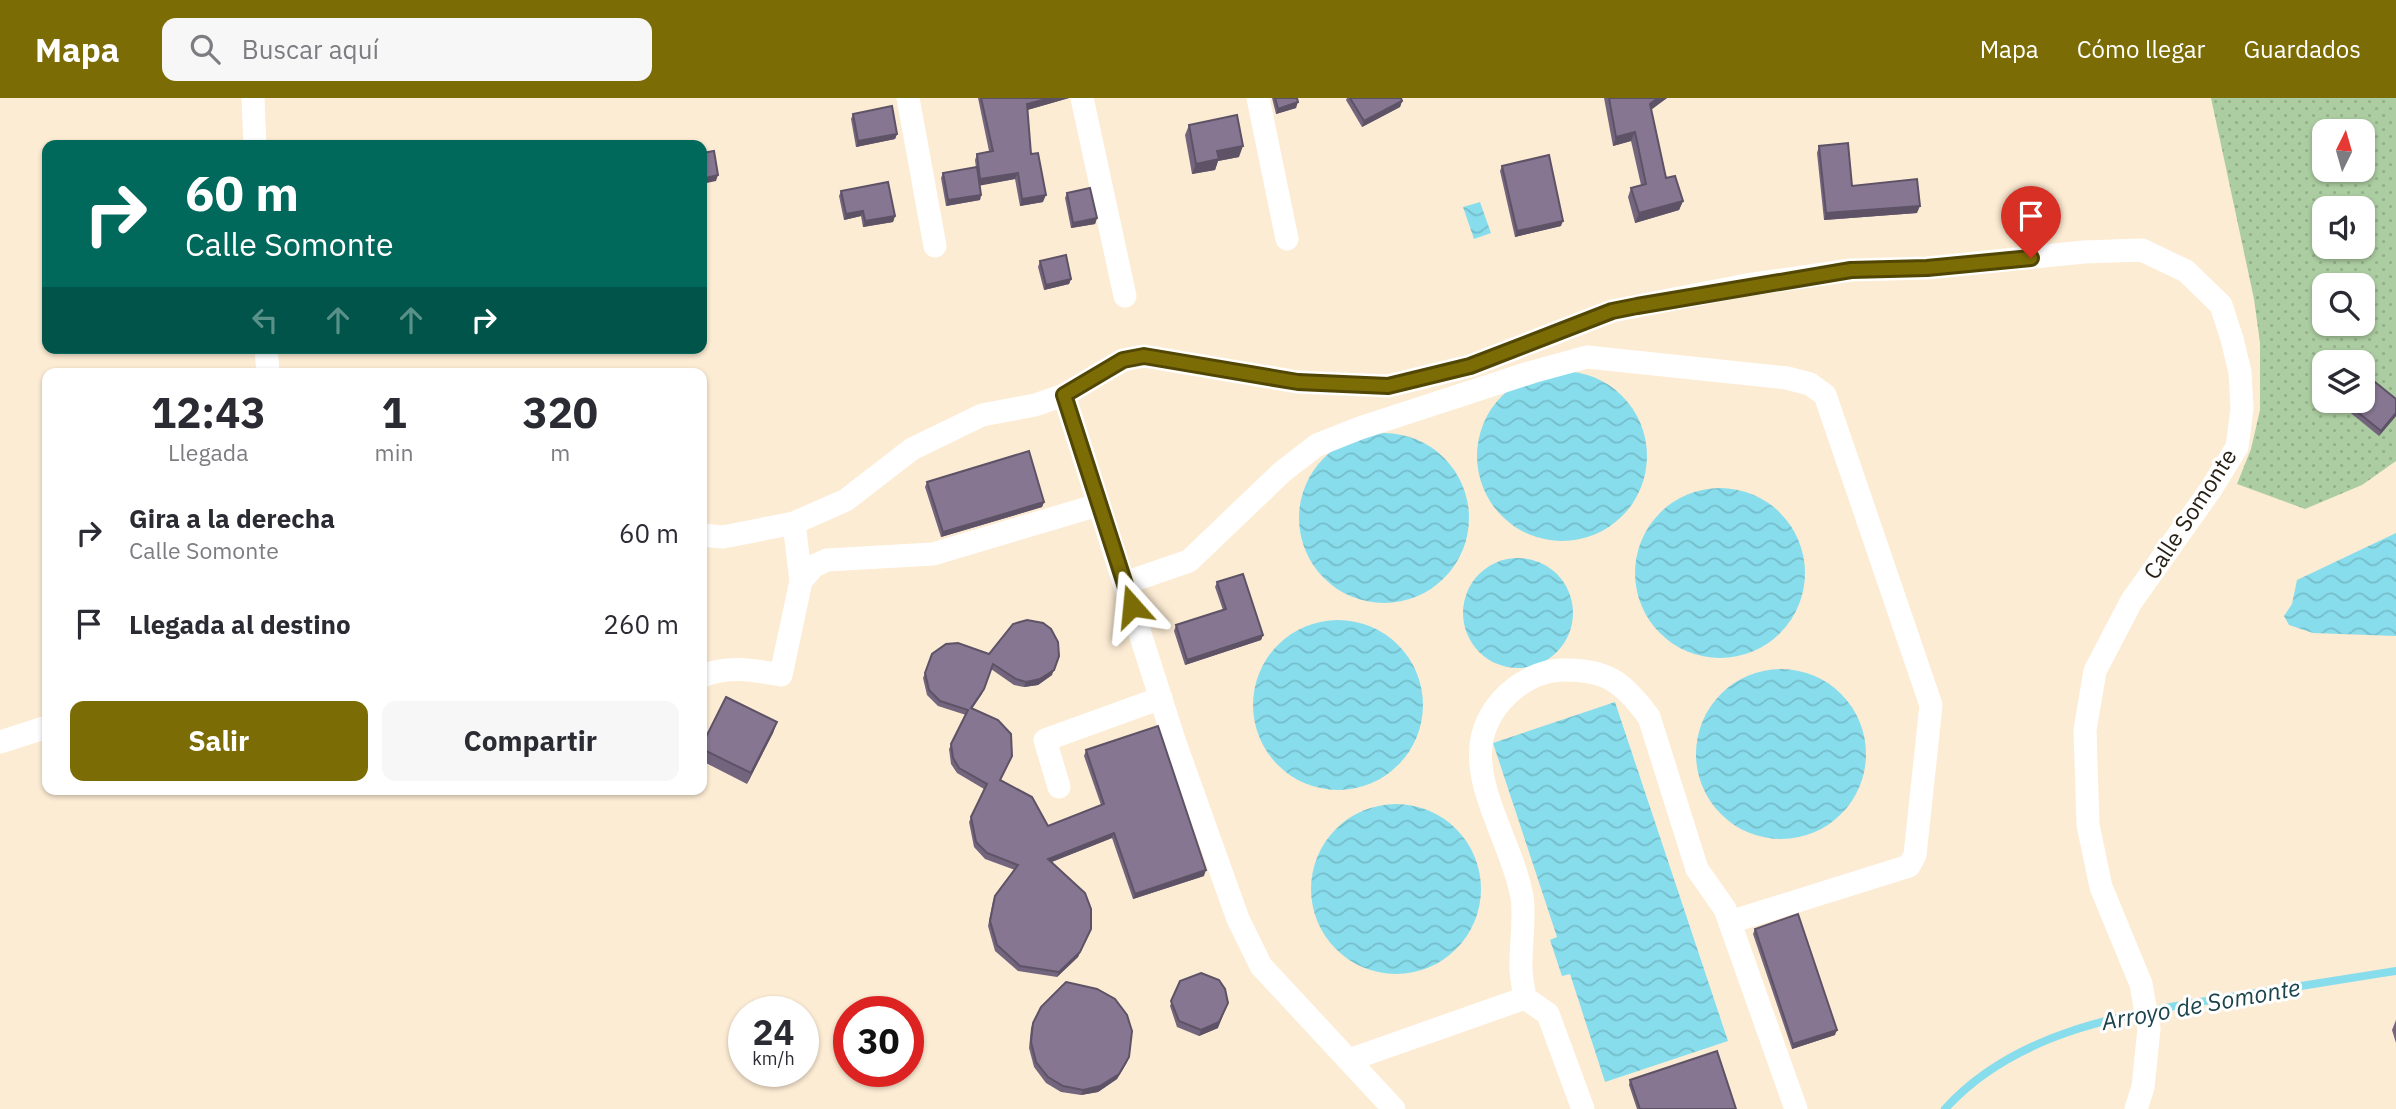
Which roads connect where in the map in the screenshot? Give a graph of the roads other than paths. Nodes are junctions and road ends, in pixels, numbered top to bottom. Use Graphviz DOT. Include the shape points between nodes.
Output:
graph roads {
  1 [pos="253,98"];
  2 [pos="908,98"];
  3 [pos="1082,98"];
  4 [pos="1258,98"];
  5 [pos="255,140"];
  6 [pos="1287,239"];
  7 [pos="935,246"];
  8 [pos="1125,296"];
  9 [pos="1064,395"];
  10 [pos="1098,505"];
  11 [pos="794,523"];
  12 [pos="707,535"];
  13 [pos="801,581"];
  14 [pos="1125,583"];
  15 [pos="707,674"];
  16 [pos="1161,698"];
  17 [pos="42,729"];
  18 [pos="0,742"];
  19 [pos="1059,787"];
  20 [pos="1730,922"];
  21 [pos="1525,998"];
  22 [pos="1349,1060"];
  23 [pos="1394,1109"];
  24 [pos="1583,1109"];
  25 [pos="1796,1109"];
  26 [pos="2136,1109"];
  1 -- 5 [label="street"];
  2 -- 7 [label="street"];
  3 -- 8 [label="street"];
  4 -- 6 [label="street"];
  9 -- 10 [label="street"];
  9 -- 11 [label="street, Calle Somonte" via="982,415 912,449 846,500"];
  9 -- 26 [label="street, Calle Somonte" via="1123,360 1144,356 1298,382 1388,386 1470,366 1612,311 1851,270 2142,250 2186,271 2221,306 2232,339 2242,409 2236,447 2132,602 2101,659 2085,730 2088,825 2099,874 2141,984 2149,1029"];
  10 -- 13 [label="street" via="933,554 827,560 814,566"];
  10 -- 14 [label="street"];
  11 -- 12 [label="street, Calle Somonte" via="723,537"];
  11 -- 13 [label="street"];
  13 -- 15 [label="street" via="781,676 746,669"];
  14 -- 16 [label="street"];
  14 -- 20 [label="street" via="1189,561 1317,445 1587,356 1810,384 1825,395 1931,705 1915,855 1909,866"];
  16 -- 19 [label="street" via="1045,740"];
  16 -- 22 [label="street" via="1238,919 1261,966"];
  17 -- 18 [label="street"];
  20 -- 21 [label="street" via="1697,869 1649,717 1634,696 1612,677 1585,669 1550,670 1519,683 1496,705 1481,733 1478,762 1522,898 1520,965"];
  20 -- 25 [label="street"];
  21 -- 22 [label="street"];
  21 -- 24 [label="street" via="1548,1014"];
  22 -- 23 [label="street"];
}
